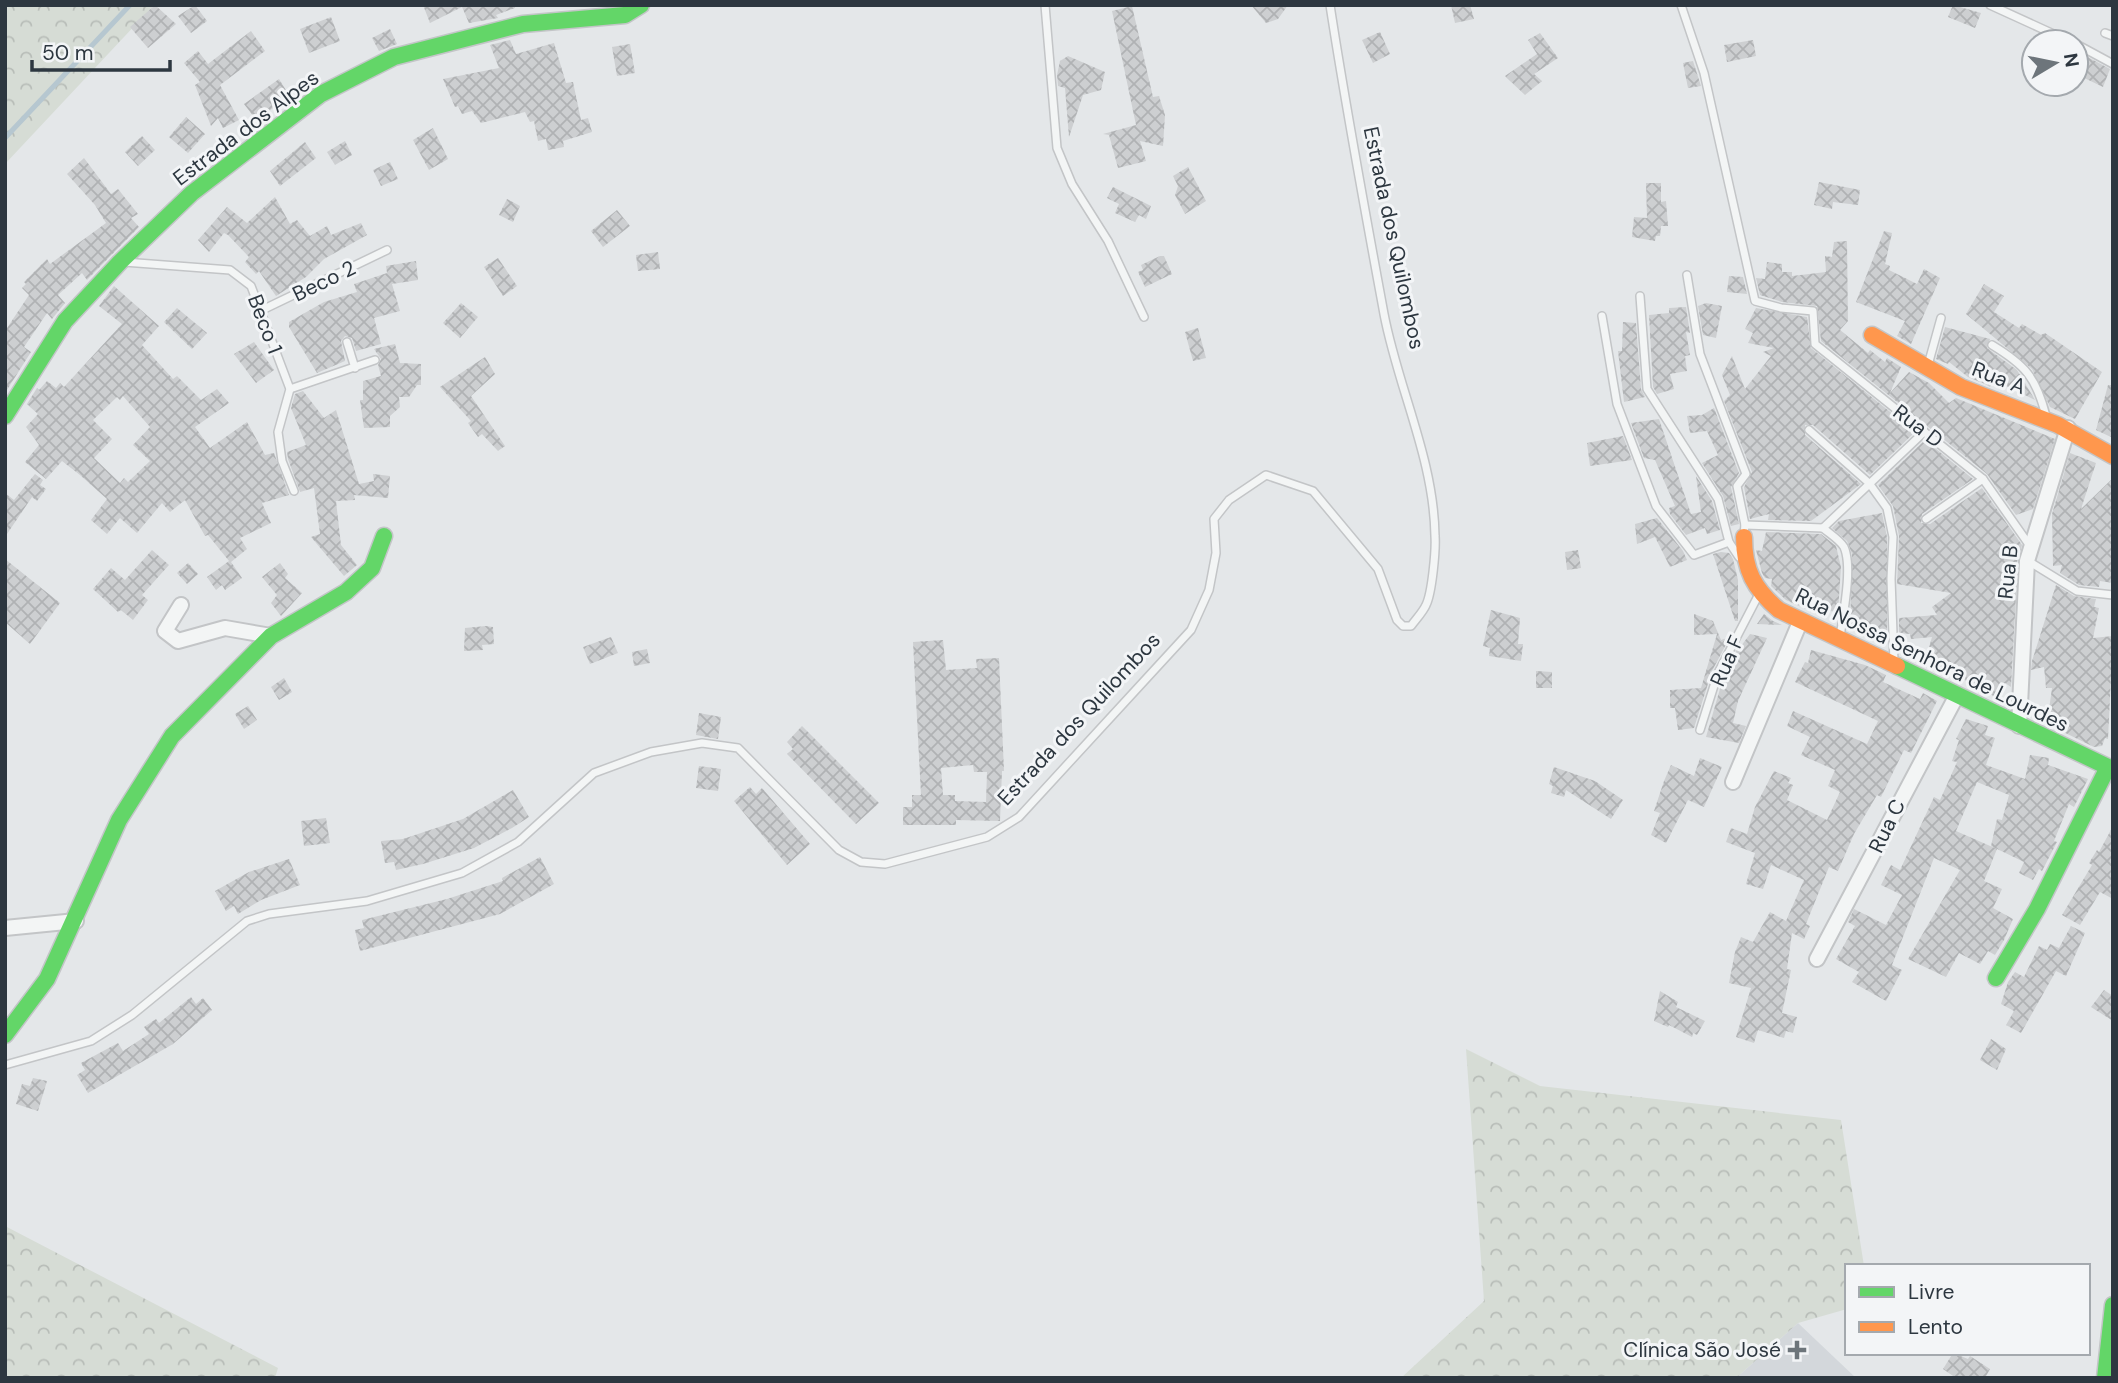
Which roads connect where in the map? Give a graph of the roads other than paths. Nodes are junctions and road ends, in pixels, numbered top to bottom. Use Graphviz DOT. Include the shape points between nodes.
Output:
graph roads {
  1 [pos="641,5"];
  2 [pos="1045,5"];
  3 [pos="1330,5"];
  4 [pos="1681,5"];
  5 [pos="1990,5"];
  6 [pos="2041,28"];
  7 [pos="2090,52"];
  8 [pos="2113,64"];
  9 [pos="387,250"];
  10 [pos="120,262"];
  11 [pos="1688,275"];
  12 [pos="1640,296"];
  13 [pos="260,311"];
  14 [pos="1602,316"];
  15 [pos="1144,317"];
  16 [pos="1941,318"];
  17 [pos="1872,335"];
  18 [pos="346,342"];
  19 [pos="1992,345"];
  20 [pos="374,360"];
  21 [pos="1928,365"];
  22 [pos="355,368"];
  23 [pos="290,389"];
  24 [pos="5,416"];
  25 [pos="2047,418"];
  26 [pos="2068,428"];
  27 [pos="1810,430"];
  28 [pos="1923,433"];
  29 [pos="2113,456"];
  30 [pos="1983,480"];
  31 [pos="1868,484"];
  32 [pos="294,491"];
  33 [pos="1926,519"];
  34 [pos="1823,528"];
  35 [pos="1739,535"];
  36 [pos="384,536"];
  37 [pos="2029,554"];
  38 [pos="1759,594"];
  39 [pos="2113,595"];
  40 [pos="181,605"];
  41 [pos="1800,622"];
  42 [pos="271,636"];
  43 [pos="1840,639"];
  44 [pos="1894,663"];
  45 [pos="1957,695"];
  46 [pos="2019,726"];
  47 [pos="1700,730"];
  48 [pos="1733,782"];
  49 [pos="76,921"];
  50 [pos="5,928"];
  51 [pos="1817,959"];
  52 [pos="1996,978"];
  53 [pos="5,1035"];
  54 [pos="5,1065"];
  55 [pos="2113,1305"];
  56 [pos="2112,1332"];
  57 [pos="2105,1378"];
  1 -- 10 [label="street, Estrada dos Alpes" via="625,15 523,24 394,57 321,94 192,193"];
  2 -- 15 [label="lane" via="1057,148"];
  3 -- 54 [label="lane, Estrada dos Quilombos" via="1384,315 1416,424 1432,506 1435,537 1427,603 1411,626 1396,620 1378,569 1313,491 1266,475 1229,500 1214,519 1216,553 1209,590 1191,630 1019,817 987,837 885,864 861,862 839,850 737,748 702,743 650,752 594,773 518,842 462,873 367,901 247,920 132,1015 91,1041"];
  4 -- 28 [label="lane, Rua D" via="1703,73 1755,301 1781,309 1814,311 1815,344"];
  5 -- 6 [label="lane"];
  7 -- 8 [label="lane"];
  9 -- 13 [label="lane, Beco 2"];
  10 -- 13 [label="lane, Beco 1" via="230,270 251,286"];
  10 -- 24 [label="street, Estrada dos Alpes" via="65,321"];
  11 -- 35 [label="lane" via="1700,354 1746,474 1737,486"];
  12 -- 35 [label="lane" via="1647,389"];
  13 -- 23 [label="lane, Beco 1"];
  14 -- 35 [label="lane" via="1617,404 1656,506 1694,555"];
  16 -- 21 [label="lane"];
  17 -- 21 [label="street, Rua A"];
  18 -- 22 [label="lane"];
  19 -- 25 [label="lane" via="2016,359 2033,377"];
  20 -- 22 [label="lane"];
  21 -- 25 [label="street, Rua A" via="1961,387"];
  22 -- 23 [label="lane"];
  23 -- 32 [label="lane" via="278,432 282,461"];
  25 -- 26 [label="street, Rua A"];
  26 -- 29 [label="street, Rua A"];
  26 -- 37 [label="street, Rua B"];
  27 -- 31 [label="lane"];
  28 -- 30 [label="lane, Rua D" via="1944,445"];
  28 -- 31 [label="lane"];
  30 -- 33 [label="lane"];
  30 -- 37 [label="lane, Rua D"];
  31 -- 34 [label="lane"];
  31 -- 44 [label="lane" via="1887,508 1893,537"];
  34 -- 35 [label="lane"];
  34 -- 43 [label="lane" via="1846,552"];
  35 -- 38 [label="street, Rua Nossa Senhora de Lourdes" via="1743,564"];
  36 -- 42 [label="street" via="372,568 346,592"];
  37 -- 39 [label="lane, Rua D" via="2077,591"];
  37 -- 46 [label="street, Rua B"];
  38 -- 41 [label="street, Rua Nossa Senhora de Lourdes"];
  38 -- 47 [label="lane, Rua F" via="1718,673"];
  40 -- 42 [label="street" via="165,631 178,641 225,628"];
  41 -- 43 [label="street, Rua Nossa Senhora de Lourdes"];
  41 -- 48 [label="street"];
  42 -- 49 [label="street" via="172,736 119,820"];
  43 -- 44 [label="street, Rua Nossa Senhora de Lourdes"];
  44 -- 45 [label="street, Rua Nossa Senhora de Lourdes"];
  45 -- 46 [label="street, Rua Nossa Senhora de Lourdes"];
  45 -- 51 [label="street, Rua C"];
  46 -- 52 [label="street, Rua Nossa Senhora de Lourdes" via="2109,763 2037,909"];
  49 -- 50 [label="street"];
  49 -- 53 [label="street" via="47,979"];
  55 -- 56 [label="street"];
  56 -- 57 [label="street"];
}
